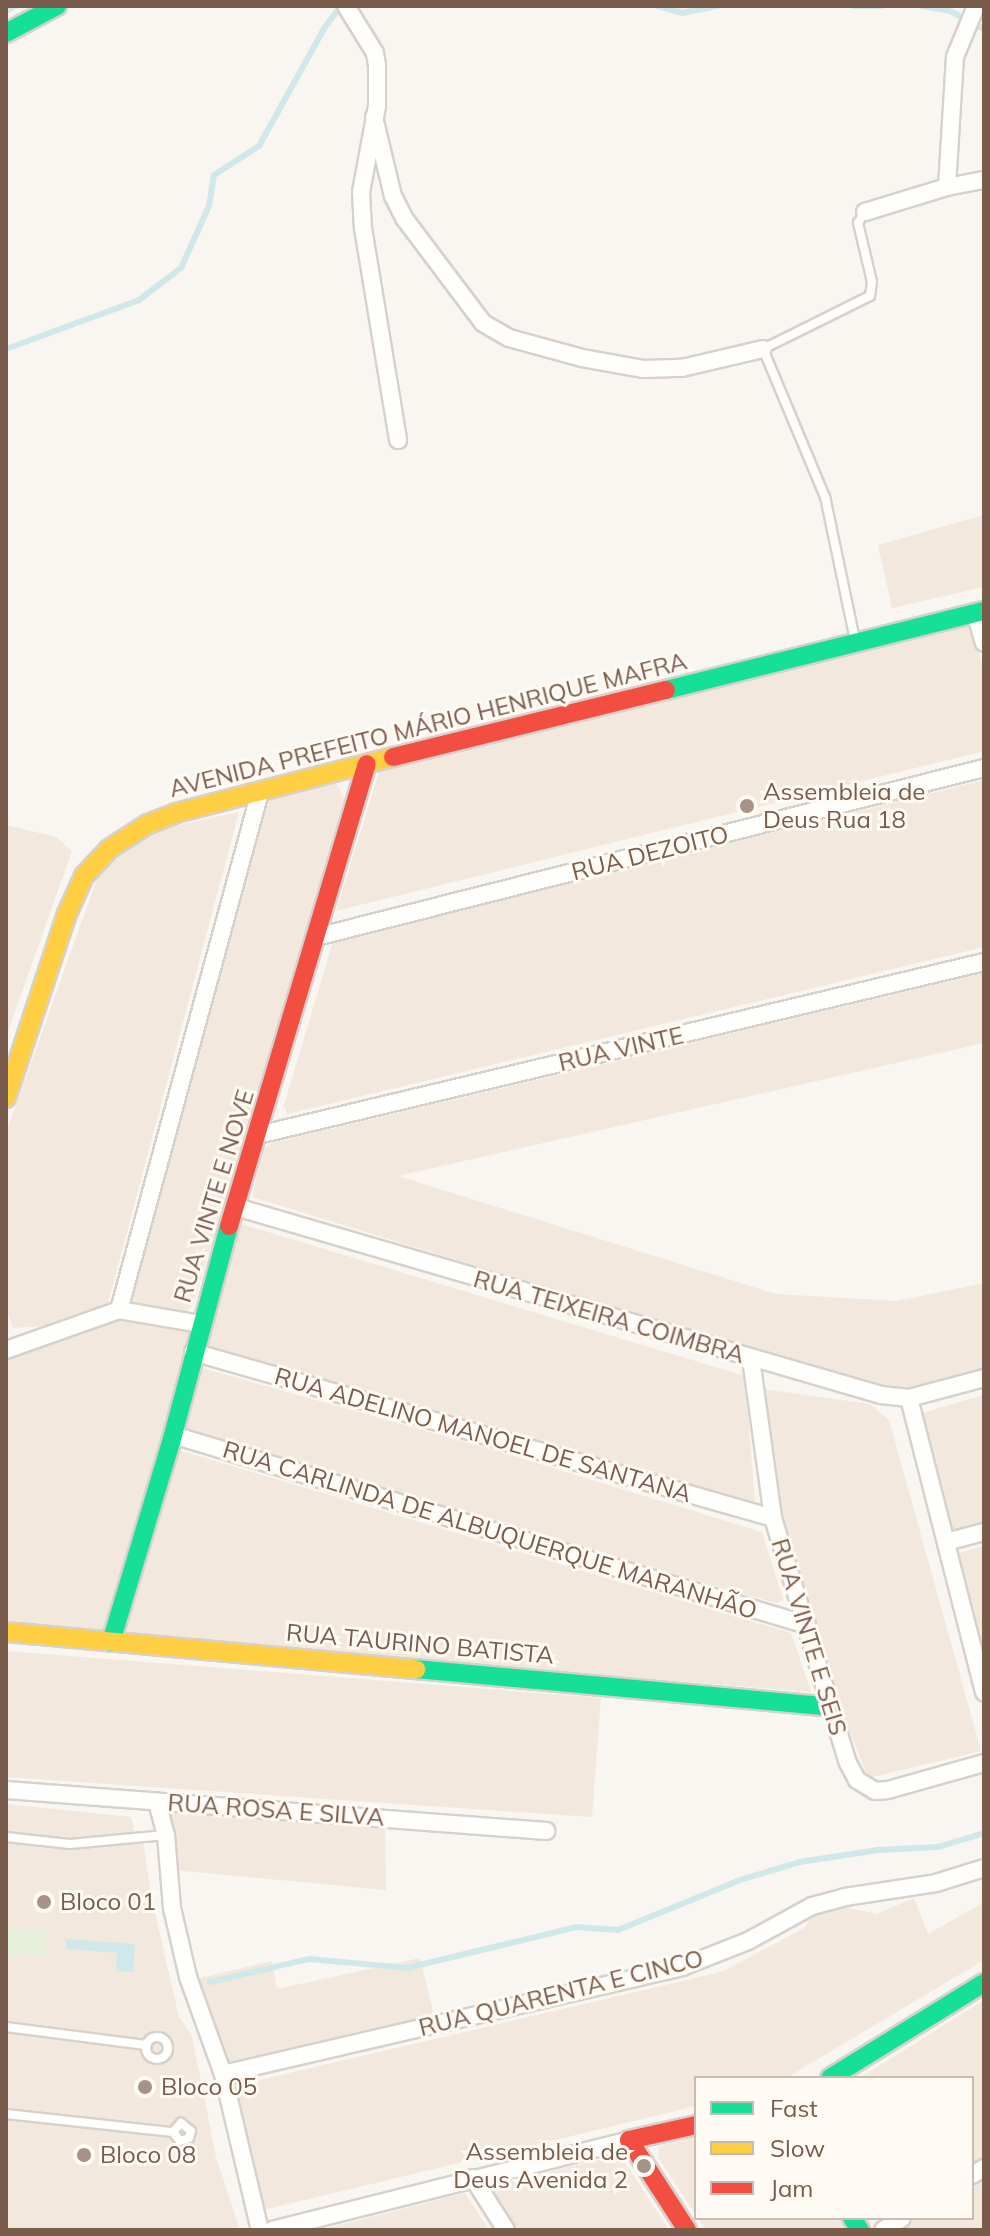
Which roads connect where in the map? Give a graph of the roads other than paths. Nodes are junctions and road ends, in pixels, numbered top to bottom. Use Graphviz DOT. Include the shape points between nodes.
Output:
graph roads {
  1 [pos="57,6"];
  2 [pos="975,7"];
  3 [pos="348,10"];
  4 [pos="6,33"];
  5 [pos="374,117"];
  6 [pos="984,180"];
  7 [pos="947,187"];
  8 [pos="865,212"];
  9 [pos="763,349"];
  10 [pos="398,440"];
  11 [pos="980,612"];
  12 [pos="855,641"];
  13 [pos="984,643"];
  14 [pos="367,764"];
  15 [pos="984,768"];
  16 [pos="260,792"];
  17 [pos="316,937"];
  18 [pos="984,962"];
  19 [pos="6,1098"];
  20 [pos="258,1135"];
  21 [pos="236,1207"];
  22 [pos="119,1310"];
  23 [pos="200,1324"];
  24 [pos="7,1344"];
  25 [pos="193,1352"];
  26 [pos="751,1359"];
  27 [pos="984,1378"];
  28 [pos="909,1398"];
  29 [pos="173,1435"];
  30 [pos="773,1518"];
  31 [pos="984,1532"];
  32 [pos="946,1542"];
  33 [pos="807,1625"];
  34 [pos="6,1632"];
  35 [pos="111,1642"];
  36 [pos="984,1693"];
  37 [pos="830,1707"];
  38 [pos="984,1763"];
  39 [pos="6,1790"];
  40 [pos="157,1802"];
  41 [pos="546,1831"];
  42 [pos="166,1835"];
  43 [pos="6,1837"];
  44 [pos="984,1868"];
  45 [pos="984,1983"];
  46 [pos="6,2027"];
  47 [pos="146,2045"];
  48 [pos="223,2074"];
  49 [pos="833,2076"];
  50 [pos="6,2114"];
  51 [pos="694,2125"];
  52 [pos="173,2132"];
  53 [pos="629,2140"];
  54 [pos="473,2178"];
  55 [pos="260,2230"];
  56 [pos="272,2230"];
  57 [pos="506,2230"];
  58 [pos="687,2230"];
  1 -- 4 [label="main road"];
  2 -- 7 [label="street" via="955,57"];
  3 -- 5 [label="street" via="375,53"];
  5 -- 9 [label="street" via="393,196 404,218 483,323 509,338 644,369 682,368"];
  5 -- 10 [label="street" via="361,192 363,228"];
  6 -- 7 [label="street"];
  7 -- 8 [label="street"];
  8 -- 9 [label="lane" via="858,223 872,282 870,296"];
  9 -- 12 [label="lane" via="825,497"];
  11 -- 12 [label="main road, AVENIDA PREFEITO MÁRIO HENRIQUE MAFRA"];
  11 -- 13 [label="street"];
  12 -- 14 [label="main road, AVENIDA PREFEITO MÁRIO HENRIQUE MAFRA"];
  14 -- 16 [label="main road, AVENIDA PREFEITO MÁRIO HENRIQUE MAFRA"];
  14 -- 17 [label="main road, RUA VINTE E NOVE"];
  15 -- 17 [label="street, RUA DEZOITO"];
  16 -- 19 [label="main road, AVENIDA PREFEITO MÁRIO HENRIQUE MAFRA" via="148,824 109,849 84,876"];
  16 -- 22 [label="street"];
  17 -- 20 [label="main road, RUA VINTE E NOVE"];
  18 -- 20 [label="street, RUA VINTE"];
  20 -- 21 [label="main road, RUA VINTE E NOVE"];
  21 -- 23 [label="main road, RUA VINTE E NOVE"];
  21 -- 26 [label="street, RUA TEIXEIRA COIMBRA"];
  22 -- 23 [label="street"];
  22 -- 24 [label="street"];
  23 -- 25 [label="main road, RUA VINTE E NOVE"];
  25 -- 29 [label="main road, RUA VINTE E NOVE"];
  25 -- 30 [label="street, RUA ADELINO MANOEL DE SANTANA"];
  26 -- 28 [label="street, RUA TEIXEIRA COIMBRA"];
  26 -- 30 [label="street, RUA VINTE E SEIS"];
  27 -- 28 [label="street, RUA TEIXEIRA COIMBRA"];
  28 -- 32 [label="street"];
  29 -- 33 [label="street, RUA CARLINDA DE ALBUQUERQUE MARANHÃO"];
  29 -- 35 [label="main road, RUA VINTE E NOVE"];
  30 -- 33 [label="street, RUA VINTE E SEIS"];
  31 -- 32 [label="street"];
  32 -- 36 [label="street"];
  33 -- 37 [label="street, RUA VINTE E SEIS"];
  34 -- 35 [label="main road, RUA TAURINO BATISTA"];
  35 -- 37 [label="main road, RUA TAURINO BATISTA"];
  37 -- 38 [label="street, RUA VINTE E SEIS" via="848,1763 866,1788 888,1790"];
  39 -- 40 [label="street, RUA ROSA E SILVA"];
  40 -- 41 [label="street, RUA ROSA E SILVA"];
  40 -- 42 [label="street"];
  42 -- 43 [label="lane" via="70,1844"];
  42 -- 48 [label="street" via="172,1908 188,1977"];
  44 -- 48 [label="street, RUA QUARENTA E CINCO" via="936,1883 812,1906 748,1941 682,1967"];
  45 -- 49 [label="main road"];
  46 -- 47 [label="lane"];
  48 -- 55 [label="street"];
  50 -- 52 [label="lane"];
  51 -- 53 [label="main road"];
  53 -- 54 [label="street"];
  53 -- 58 [label="main road"];
  54 -- 56 [label="street"];
  54 -- 57 [label="street"];
}
